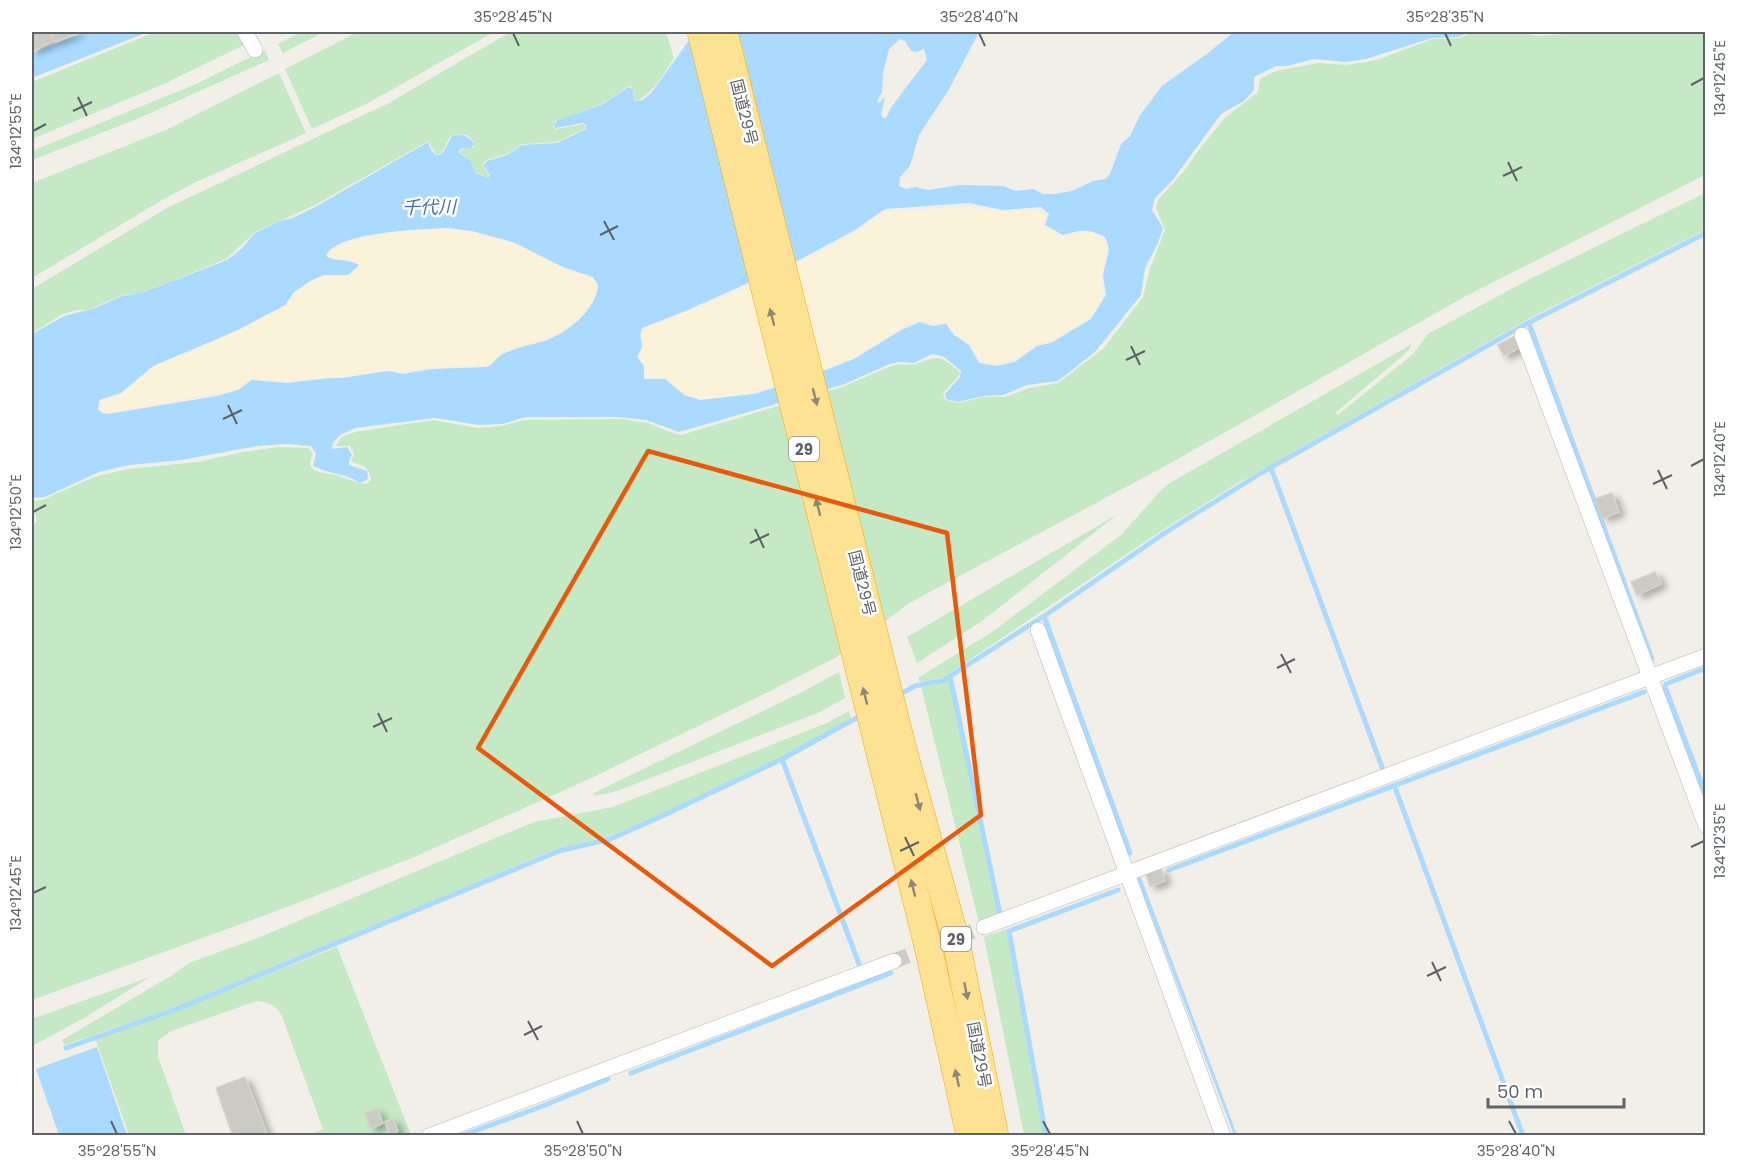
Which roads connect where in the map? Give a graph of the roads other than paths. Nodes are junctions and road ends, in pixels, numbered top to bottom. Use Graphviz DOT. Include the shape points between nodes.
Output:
graph roads {
  1 [pos="245,32"];
  2 [pos="693,32"];
  3 [pos="701,32"];
  4 [pos="724,32"];
  5 [pos="743,32"];
  6 [pos="255,50"];
  7 [pos="729,145"];
  8 [pos="1522,335"];
  9 [pos="801,340"];
  10 [pos="1038,630"];
  11 [pos="1706,656"];
  12 [pos="1650,676"];
  13 [pos="891,749"];
  14 [pos="1706,826"];
  15 [pos="1127,875"];
  16 [pos="984,927"];
  17 [pos="894,961"];
  18 [pos="429,1136"];
  19 [pos="970,1136"];
  20 [pos="995,1136"];
  21 [pos="1223,1136"];
  1 -- 6 [label="street"];
  2 -- 7 [label="highway, 29"];
  3 -- 7 [label="highway, 国道29号 / 29"];
  4 -- 9 [label="highway, 国道29号 / 29"];
  5 -- 9 [label="highway, 29" via="805,302"];
  13 -- 7 [label="highway, 国道29号 / 29, one-way"];
  8 -- 12 [label="street"];
  9 -- 13 [label="highway, 国道29号 / 29, one-way"];
  10 -- 15 [label="street"];
  11 -- 12 [label="street"];
  12 -- 14 [label="street"];
  12 -- 15 [label="street"];
  19 -- 13 [label="highway, 国道29号 / 29, one-way" via="929,951"];
  13 -- 20 [label="highway, 国道29号 / 29, one-way" via="956,941"];
  15 -- 16 [label="street"];
  15 -- 21 [label="street"];
  17 -- 18 [label="street"];
}
